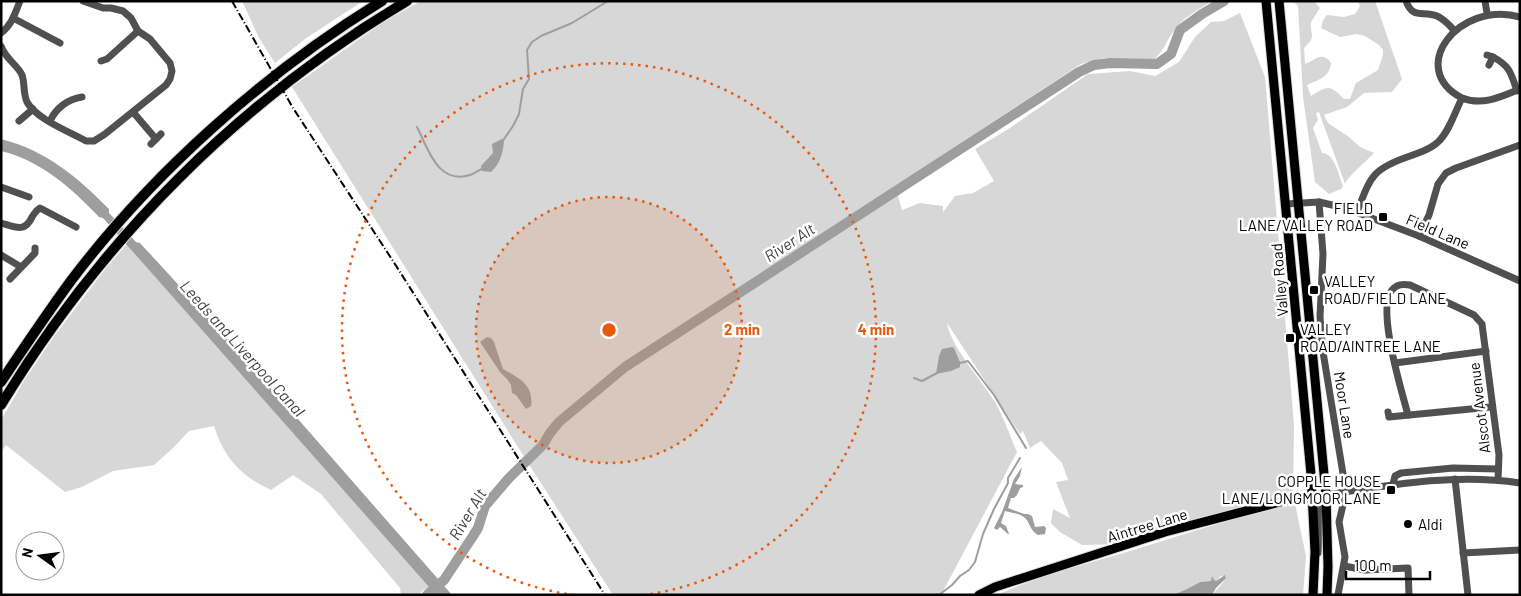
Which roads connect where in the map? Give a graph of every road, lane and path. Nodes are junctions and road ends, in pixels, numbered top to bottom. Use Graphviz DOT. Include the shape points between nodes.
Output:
graph roads {
  1 [pos="20,1"];
  2 [pos="83,1"];
  3 [pos="382,1"];
  4 [pos="407,1"];
  5 [pos="1266,1"];
  6 [pos="1279,1"];
  7 [pos="1406,1"];
  8 [pos="1484,1"];
  9 [pos="1487,13"];
  10 [pos="1520,17"];
  11 [pos="13,18"];
  12 [pos="1453,29"];
  13 [pos="138,31"];
  14 [pos="1,33"];
  15 [pos="1,46"];
  16 [pos="49,48"];
  17 [pos="1489,65"];
  18 [pos="111,66"];
  19 [pos="1440,71"];
  20 [pos="1431,73"];
  21 [pos="1518,90"];
  22 [pos="82,97"];
  23 [pos="1462,98"];
  24 [pos="33,109"];
  25 [pos="133,112"];
  26 [pos="19,121"];
  27 [pos="50,121"];
  28 [pos="156,139"];
  29 [pos="1520,145"];
  30 [pos="1,187"];
  31 [pos="29,197"];
  32 [pos="1299,202"];
  33 [pos="1319,202"];
  34 [pos="1286,204"];
  35 [pos="1357,212"];
  36 [pos="1,223"];
  37 [pos="76,227"];
  38 [pos="1419,236"];
  39 [pos="35,248"];
  40 [pos="1,254"];
  41 [pos="21,267"];
  42 [pos="10,279"];
  43 [pos="1520,281"];
  44 [pos="1486,351"];
  45 [pos="1395,363"];
  46 [pos="1,382"];
  47 [pos="1,405"];
  48 [pos="1491,407"];
  49 [pos="1388,412"];
  50 [pos="1408,415"];
  51 [pos="1498,469"];
  52 [pos="1455,479"];
  53 [pos="1498,480"];
  54 [pos="1520,483"];
  55 [pos="1393,484"];
  56 [pos="1343,492"];
  57 [pos="1326,495"];
  58 [pos="1312,497"];
  59 [pos="1520,550"];
  60 [pos="1464,553"];
  61 [pos="1344,566"];
  62 [pos="1315,573"];
  63 [pos="979,595"];
  64 [pos="1313,595"];
  65 [pos="1326,595"];
  66 [pos="1338,595"];
  67 [pos="1409,595"];
  68 [pos="1468,595"];
  1 -- 11 [label="street"];
  2 -- 13 [label="street" via="124,11"];
  3 -- 46 [label="highway" via="268,81 195,144 106,238 71,281"];
  4 -- 47 [label="highway" via="276,91 169,187 74,297"];
  5 -- 34 [label="main road, Valley Road"];
  6 -- 32 [label="main road, Valley Road"];
  7 -- 12 [label="street" via="1413,12 1437,16"];
  8 -- 9 [label="street"];
  9 -- 10 [label="street" via="1503,12"];
  9 -- 12 [label="street" via="1466,20"];
  11 -- 14 [label="street"];
  11 -- 16 [label="street" via="56,42"];
  12 -- 19 [label="street" via="1441,50"];
  13 -- 18 [label="street" via="104,60"];
  13 -- 25 [label="street" via="150,39 170,62 172,71 166,85"];
  15 -- 24 [label="street" via="22,76 27,102"];
  17 -- 21 [label="street" via="1490,56 1509,68"];
  19 -- 20 [label="street"];
  19 -- 23 [label="street" via="1447,87"];
  21 -- 23 [label="street" via="1486,101"];
  22 -- 27 [label="street" via="72,94"];
  23 -- 35 [label="street" via="1437,144 1389,164 1374,175"];
  24 -- 26 [label="street"];
  24 -- 27 [label="street"];
  25 -- 27 [label="street" via="105,134 86,142"];
  25 -- 28 [label="street"];
  29 -- 38 [label="street" via="1446,173 1438,184"];
  30 -- 31 [label="street"];
  32 -- 33 [label="street, Field Lane"];
  32 -- 34 [label="street, Field Lane"];
  32 -- 57 [label="main road, Valley Road"];
  33 -- 35 [label="street, Field Lane"];
  33 -- 56 [label="street, Moor Lane" via="1323,254 1320,317"];
  34 -- 58 [label="main road, Valley Road"];
  35 -- 38 [label="street, Field Lane"];
  36 -- 37 [label="street" via="24,227 40,208"];
  38 -- 43 [label="street, Field Lane"];
  39 -- 41 [label="street" via="35,253"];
  40 -- 41 [label="street"];
  41 -- 42 [label="street"];
  44 -- 45 [label="street"];
  44 -- 45 [label="street, Alscot Avenue" via="1482,324 1474,315 1402,284 1388,296 1388,334"];
  44 -- 48 [label="street, Alscot Avenue"];
  45 -- 50 [label="street, Alscot Avenue"];
  48 -- 50 [label="street"];
  48 -- 51 [label="street, Alscot Avenue"];
  49 -- 50 [label="street" via="1389,417"];
  51 -- 53 [label="street, Alscot Avenue"];
  51 -- 55 [label="street" via="1453,468 1400,473 1395,476"];
  52 -- 53 [label="street"];
  52 -- 55 [label="street"];
  52 -- 60 [label="street"];
  53 -- 54 [label="street"];
  55 -- 56 [label="street"];
  56 -- 57 [label="street"];
  56 -- 61 [label="street, Moor Lane" via="1339,522"];
  57 -- 58 [label="main road, Aintree Lane"];
  57 -- 62 [label="street" via="1318,505 1320,540"];
  57 -- 65 [label="main road, Valley Road"];
  58 -- 62 [label="main road, Valley Road"];
  58 -- 63 [label="main road, Aintree Lane" via="1165,532"];
  59 -- 60 [label="street"];
  60 -- 68 [label="street"];
  61 -- 66 [label="street, Moor Lane"];
  61 -- 67 [label="street" via="1365,570 1408,568"];
  62 -- 64 [label="main road, Valley Road"];
}
